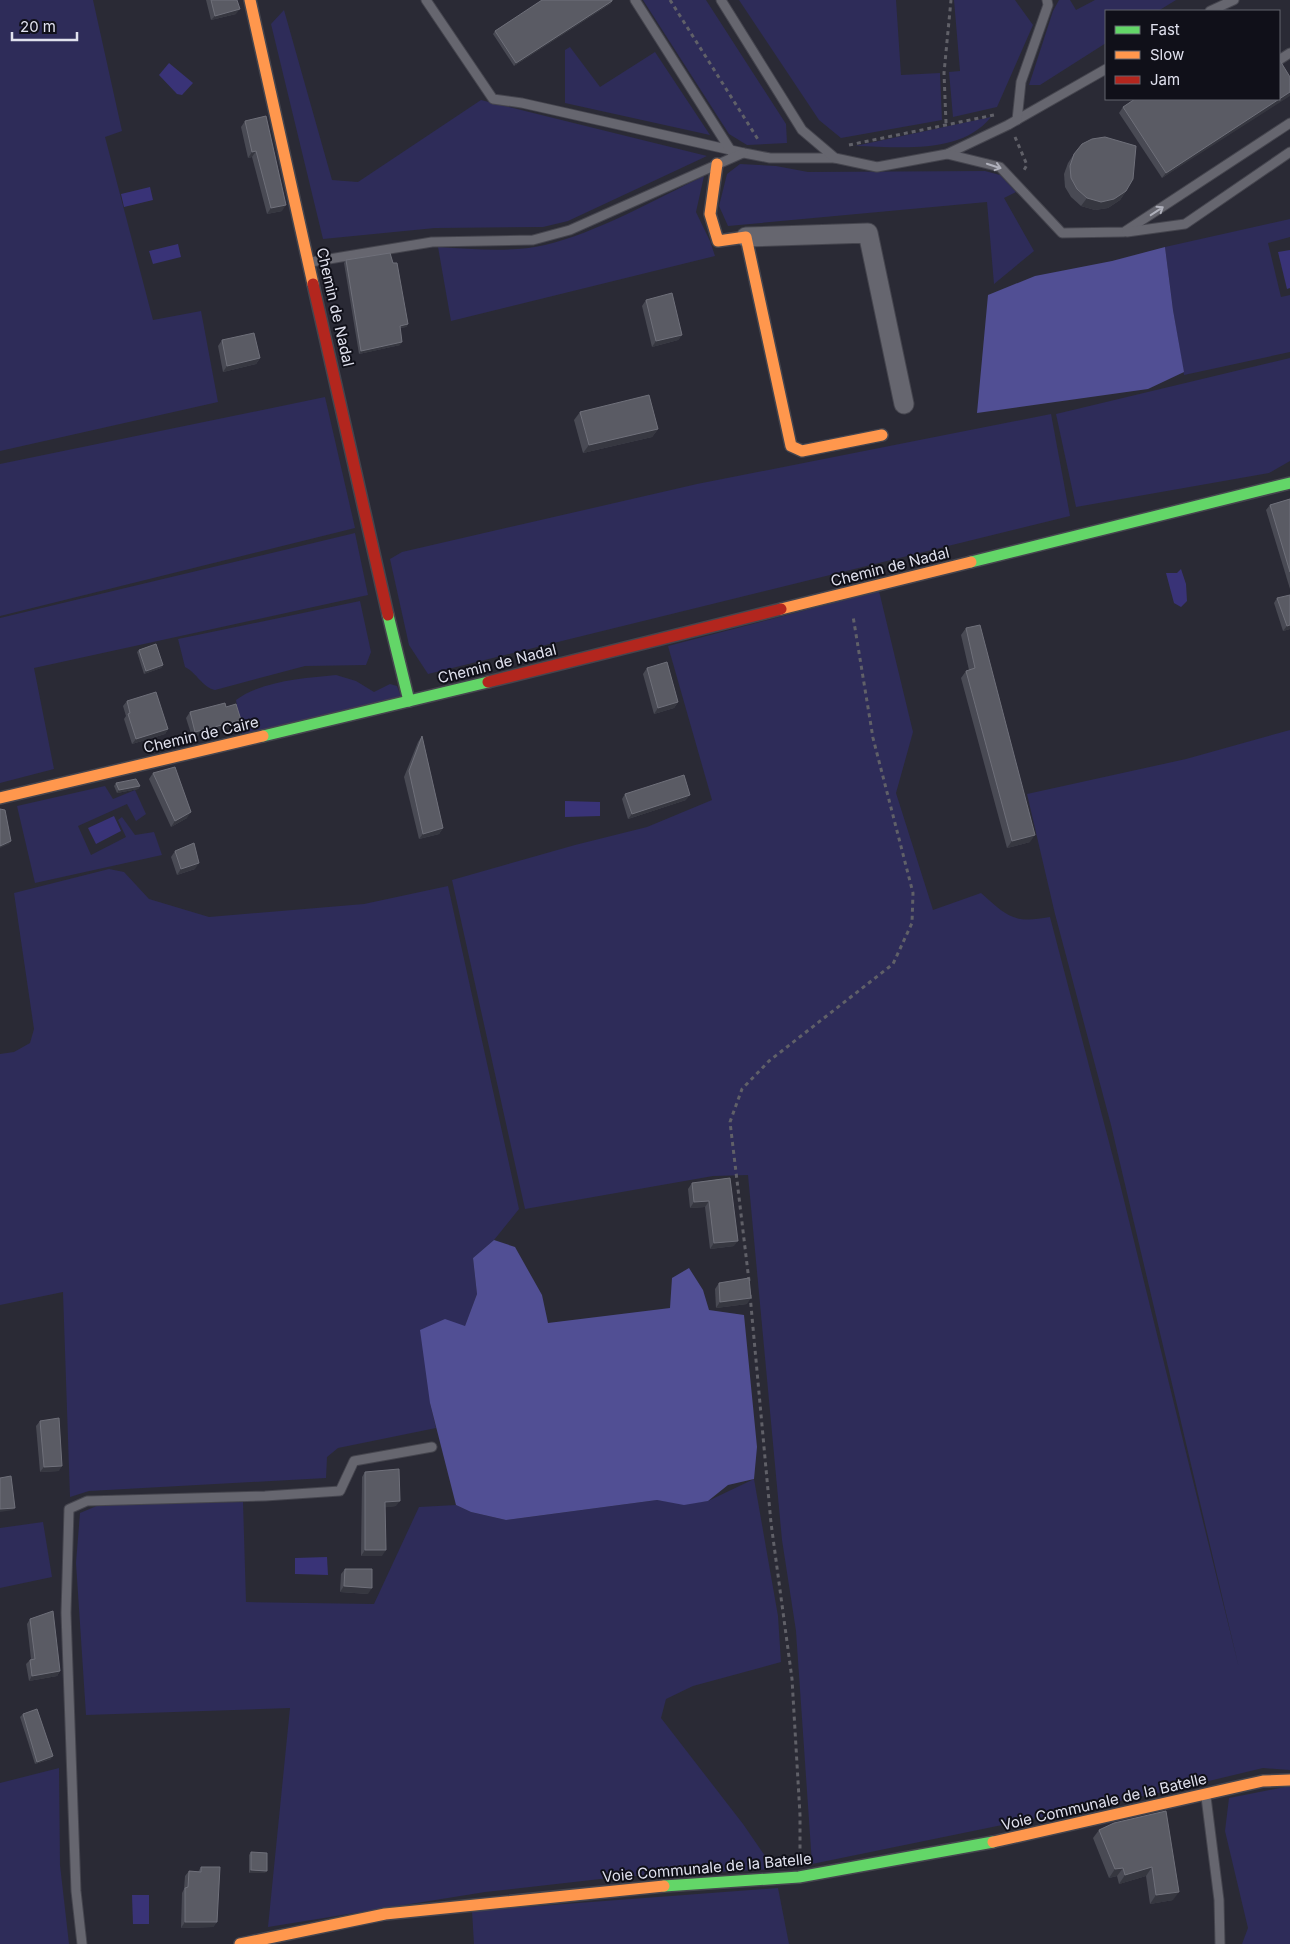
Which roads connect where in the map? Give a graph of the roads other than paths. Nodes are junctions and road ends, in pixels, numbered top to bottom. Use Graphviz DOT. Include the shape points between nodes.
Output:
graph roads {
  1 [pos="250,0"];
  2 [pos="426,0"];
  3 [pos="635,0"];
  4 [pos="721,0"];
  5 [pos="1047,0"];
  6 [pos="1234,0"];
  7 [pos="1212,10"];
  8 [pos="1105,70"];
  9 [pos="1016,120"];
  10 [pos="1290,124"];
  11 [pos="731,151"];
  12 [pos="1290,152"];
  13 [pos="744,153"];
  14 [pos="947,154"];
  15 [pos="835,158"];
  16 [pos="717,164"];
  17 [pos="1124,232"];
  18 [pos="746,237"];
  19 [pos="310,263"];
  20 [pos="904,404"];
  21 [pos="882,435"];
  22 [pos="1290,483"];
  23 [pos="409,701"];
  24 [pos="0,798"];
  25 [pos="432,1447"];
  26 [pos="1290,1780"];
  27 [pos="1206,1794"];
  28 [pos="82,1944"];
  29 [pos="240,1944"];
  30 [pos="1220,1944"];
  1 -- 19 [label="street, Chemin de Nadal"];
  2 -- 11 [label="lane" via="493,99"];
  3 -- 11 [label="lane"];
  4 -- 15 [label="lane" via="802,130"];
  5 -- 9 [label="lane" via="1021,82"];
  6 -- 7 [label="lane"];
  8 -- 9 [label="lane"];
  9 -- 14 [label="lane"];
  17 -- 10 [label="lane, one-way"];
  11 -- 13 [label="lane"];
  12 -- 17 [label="lane" via="1184,224"];
  13 -- 15 [label="lane" via="770,158"];
  13 -- 16 [label="lane"];
  14 -- 15 [label="lane" via="877,167"];
  14 -- 17 [label="lane, one-way" via="1000,167 1062,233"];
  16 -- 18 [label="street" via="710,214 718,241"];
  16 -- 19 [label="lane" via="570,230 533,240 432,242"];
  18 -- 20 [label="street" via="868,233"];
  18 -- 21 [label="street" via="791,446 802,451"];
  19 -- 23 [label="street, Chemin de Nadal"];
  22 -- 23 [label="street, Chemin de Nadal"];
  23 -- 24 [label="street, Chemin de Caire"];
  25 -- 28 [label="lane" via="354,1461 340,1490 265,1496 88,1500 69,1509 66,1613 76,1891"];
  26 -- 27 [label="street, Voie Communale de la Batelle" via="1263,1781"];
  27 -- 29 [label="street, Voie Communale de la Batelle" via="994,1842 799,1877 677,1885 385,1914"];
  27 -- 30 [label="lane" via="1219,1900"];
}
